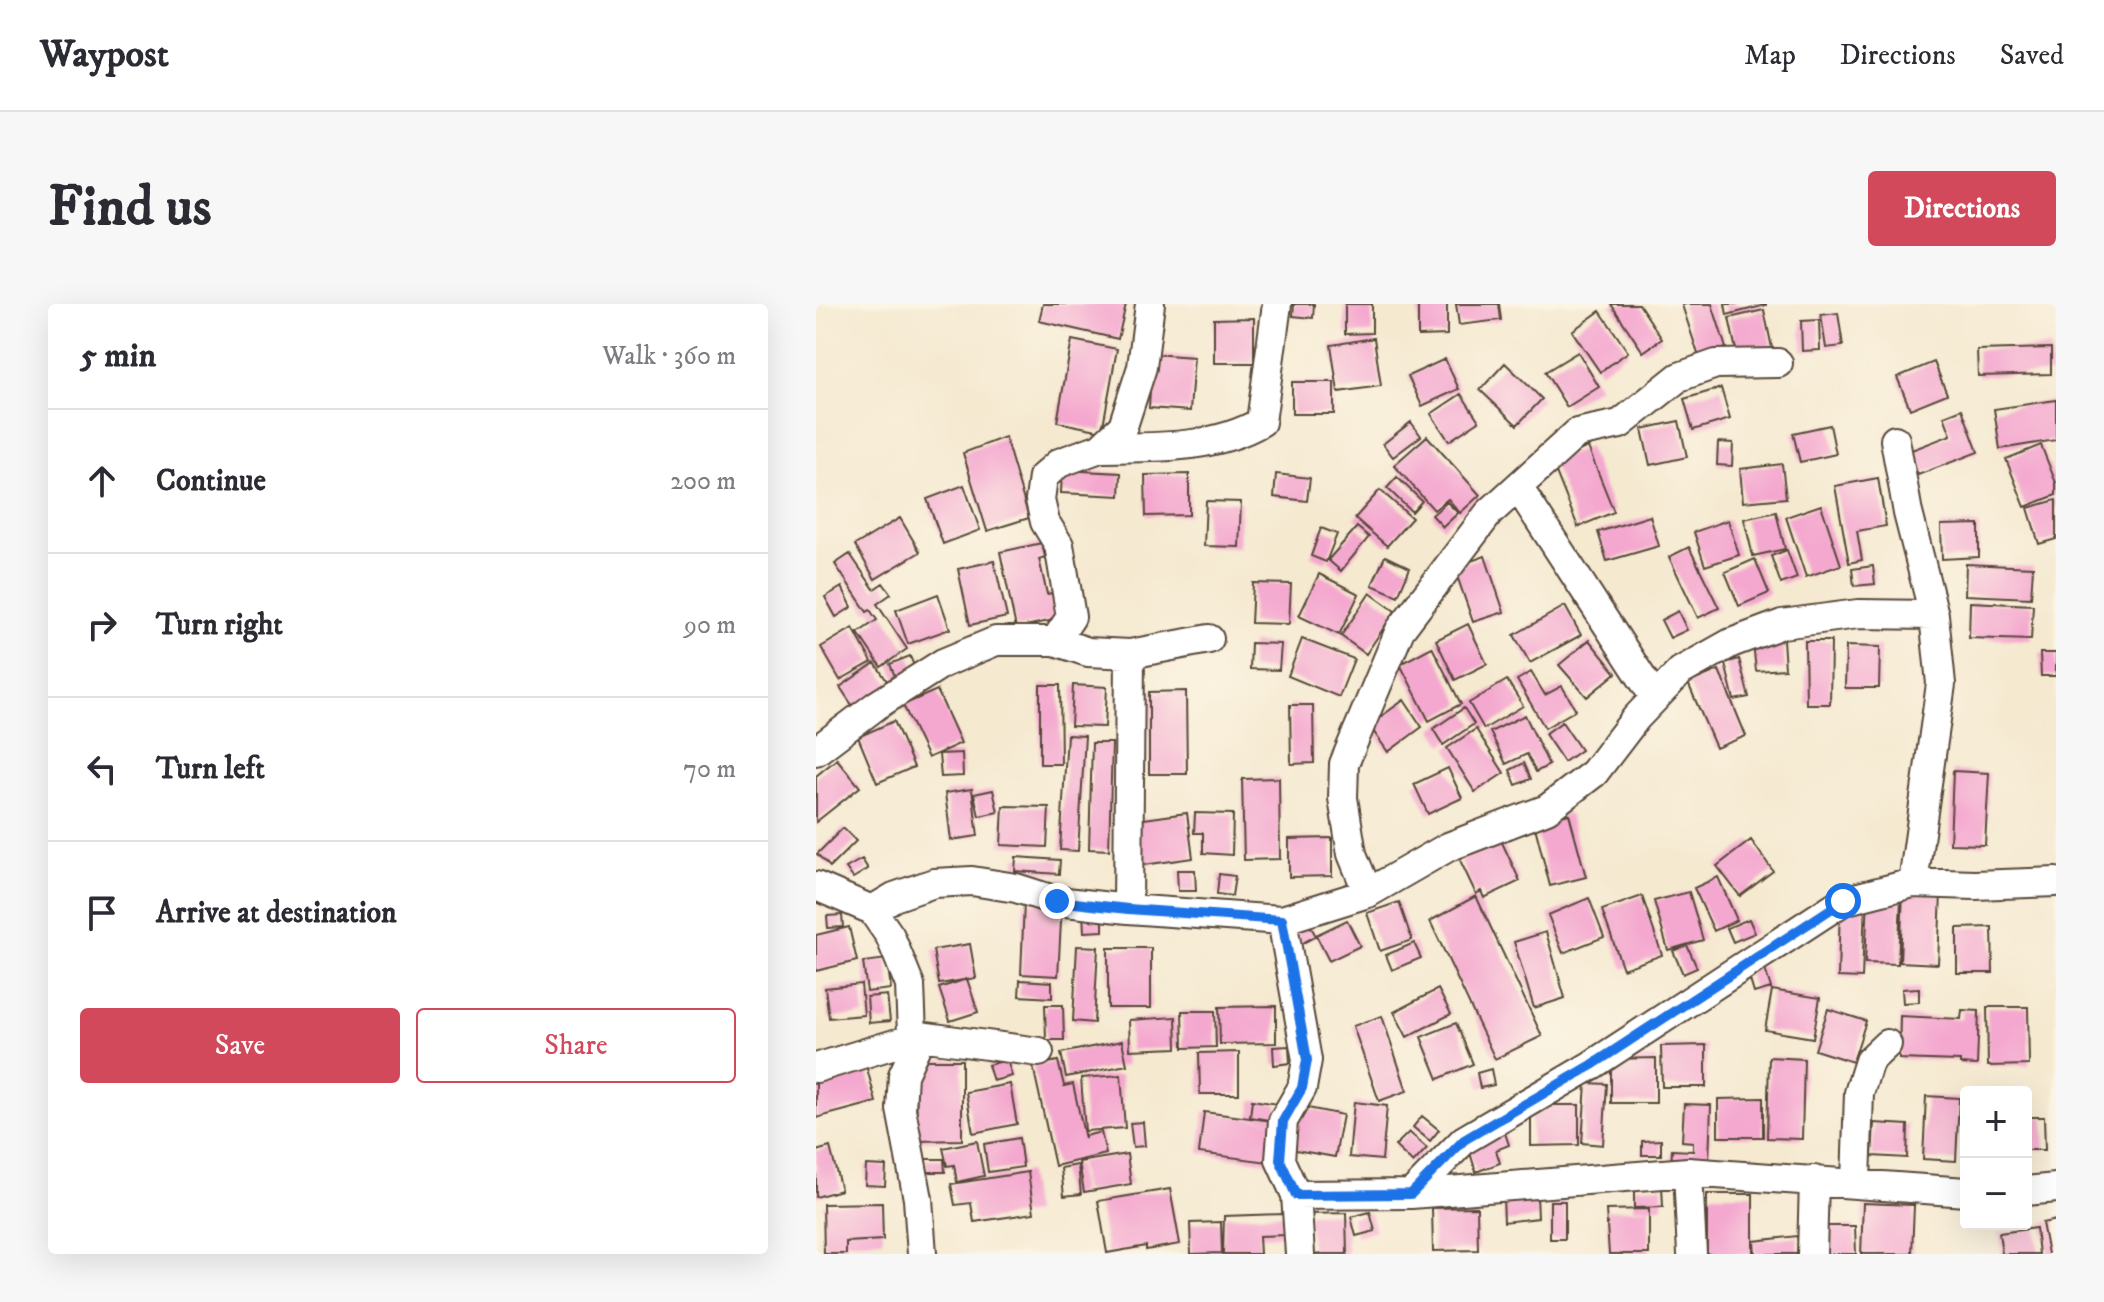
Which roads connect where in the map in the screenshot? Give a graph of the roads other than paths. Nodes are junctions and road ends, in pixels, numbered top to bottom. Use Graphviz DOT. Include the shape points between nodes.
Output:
graph roads {
  1 [pos="1150,304"];
  2 [pos="1277,304"];
  3 [pos="1778,363"];
  4 [pos="1895,440"];
  5 [pos="1100,448"];
  6 [pos="1518,487"];
  7 [pos="1934,615"];
  8 [pos="1209,639"];
  9 [pos="1055,641"];
  10 [pos="1130,654"];
  11 [pos="1655,698"];
  12 [pos="816,751"];
  13 [pos="2056,882"];
  14 [pos="1913,883"];
  15 [pos="816,886"];
  16 [pos="1368,893"];
  17 [pos="1128,909"];
  18 [pos="872,910"];
  19 [pos="1282,920"];
  20 [pos="921,1036"];
  21 [pos="1887,1044"];
  22 [pos="1039,1052"];
  23 [pos="816,1068"];
  24 [pos="1688,1172"];
  25 [pos="1814,1180"];
  26 [pos="1856,1182"];
  27 [pos="2056,1188"];
  28 [pos="2032,1190"];
  29 [pos="1960,1191"];
  30 [pos="1411,1194"];
  31 [pos="1296,1195"];
  32 [pos="922,1254"];
  33 [pos="1300,1254"];
  34 [pos="1692,1254"];
  35 [pos="1812,1254"];
  1 -- 5 [label="street" via="1142,367 1123,426"];
  2 -- 5 [label="street" via="1261,422 1242,433 1184,445"];
  3 -- 6 [label="street" via="1716,364 1679,377 1620,424 1577,433"];
  4 -- 7 [label="street"];
  5 -- 9 [label="street" via="1059,463 1043,477 1040,500 1059,545 1071,617"];
  6 -- 11 [label="street"];
  6 -- 16 [label="street" via="1489,513 1400,630 1344,764 1343,798 1352,854"];
  7 -- 11 [label="street" via="1858,614 1782,624 1731,643 1681,671"];
  7 -- 14 [label="street" via="1941,684"];
  8 -- 10 [label="street"];
  9 -- 10 [label="street" via="1088,652"];
  9 -- 12 [label="street" via="996,641 943,663"];
  10 -- 17 [label="street"];
  11 -- 16 [label="street" via="1594,773 1547,809 1448,847"];
  13 -- 14 [label="street"];
  14 -- 30 [label="street" via="1843,901 1592,1065 1464,1140"];
  15 -- 18 [label="street"];
  16 -- 19 [label="street"];
  17 -- 18 [label="street" via="1057,901 972,881 934,883"];
  17 -- 19 [label="street"];
  18 -- 20 [label="street" via="890,936 910,985 912,1035"];
  19 -- 31 [label="street" via="1307,1060 1302,1088 1283,1121 1280,1160"];
  20 -- 22 [label="street"];
  20 -- 23 [label="street"];
  20 -- 32 [label="street" via="903,1075 901,1109"];
  21 -- 26 [label="street" via="1869,1061 1859,1093"];
  24 -- 25 [label="street"];
  24 -- 30 [label="street"];
  24 -- 34 [label="street"];
  25 -- 26 [label="street"];
  25 -- 35 [label="street"];
  26 -- 29 [label="street"];
  27 -- 28 [label="street"];
  30 -- 31 [label="street"];
  31 -- 33 [label="street"];
}
